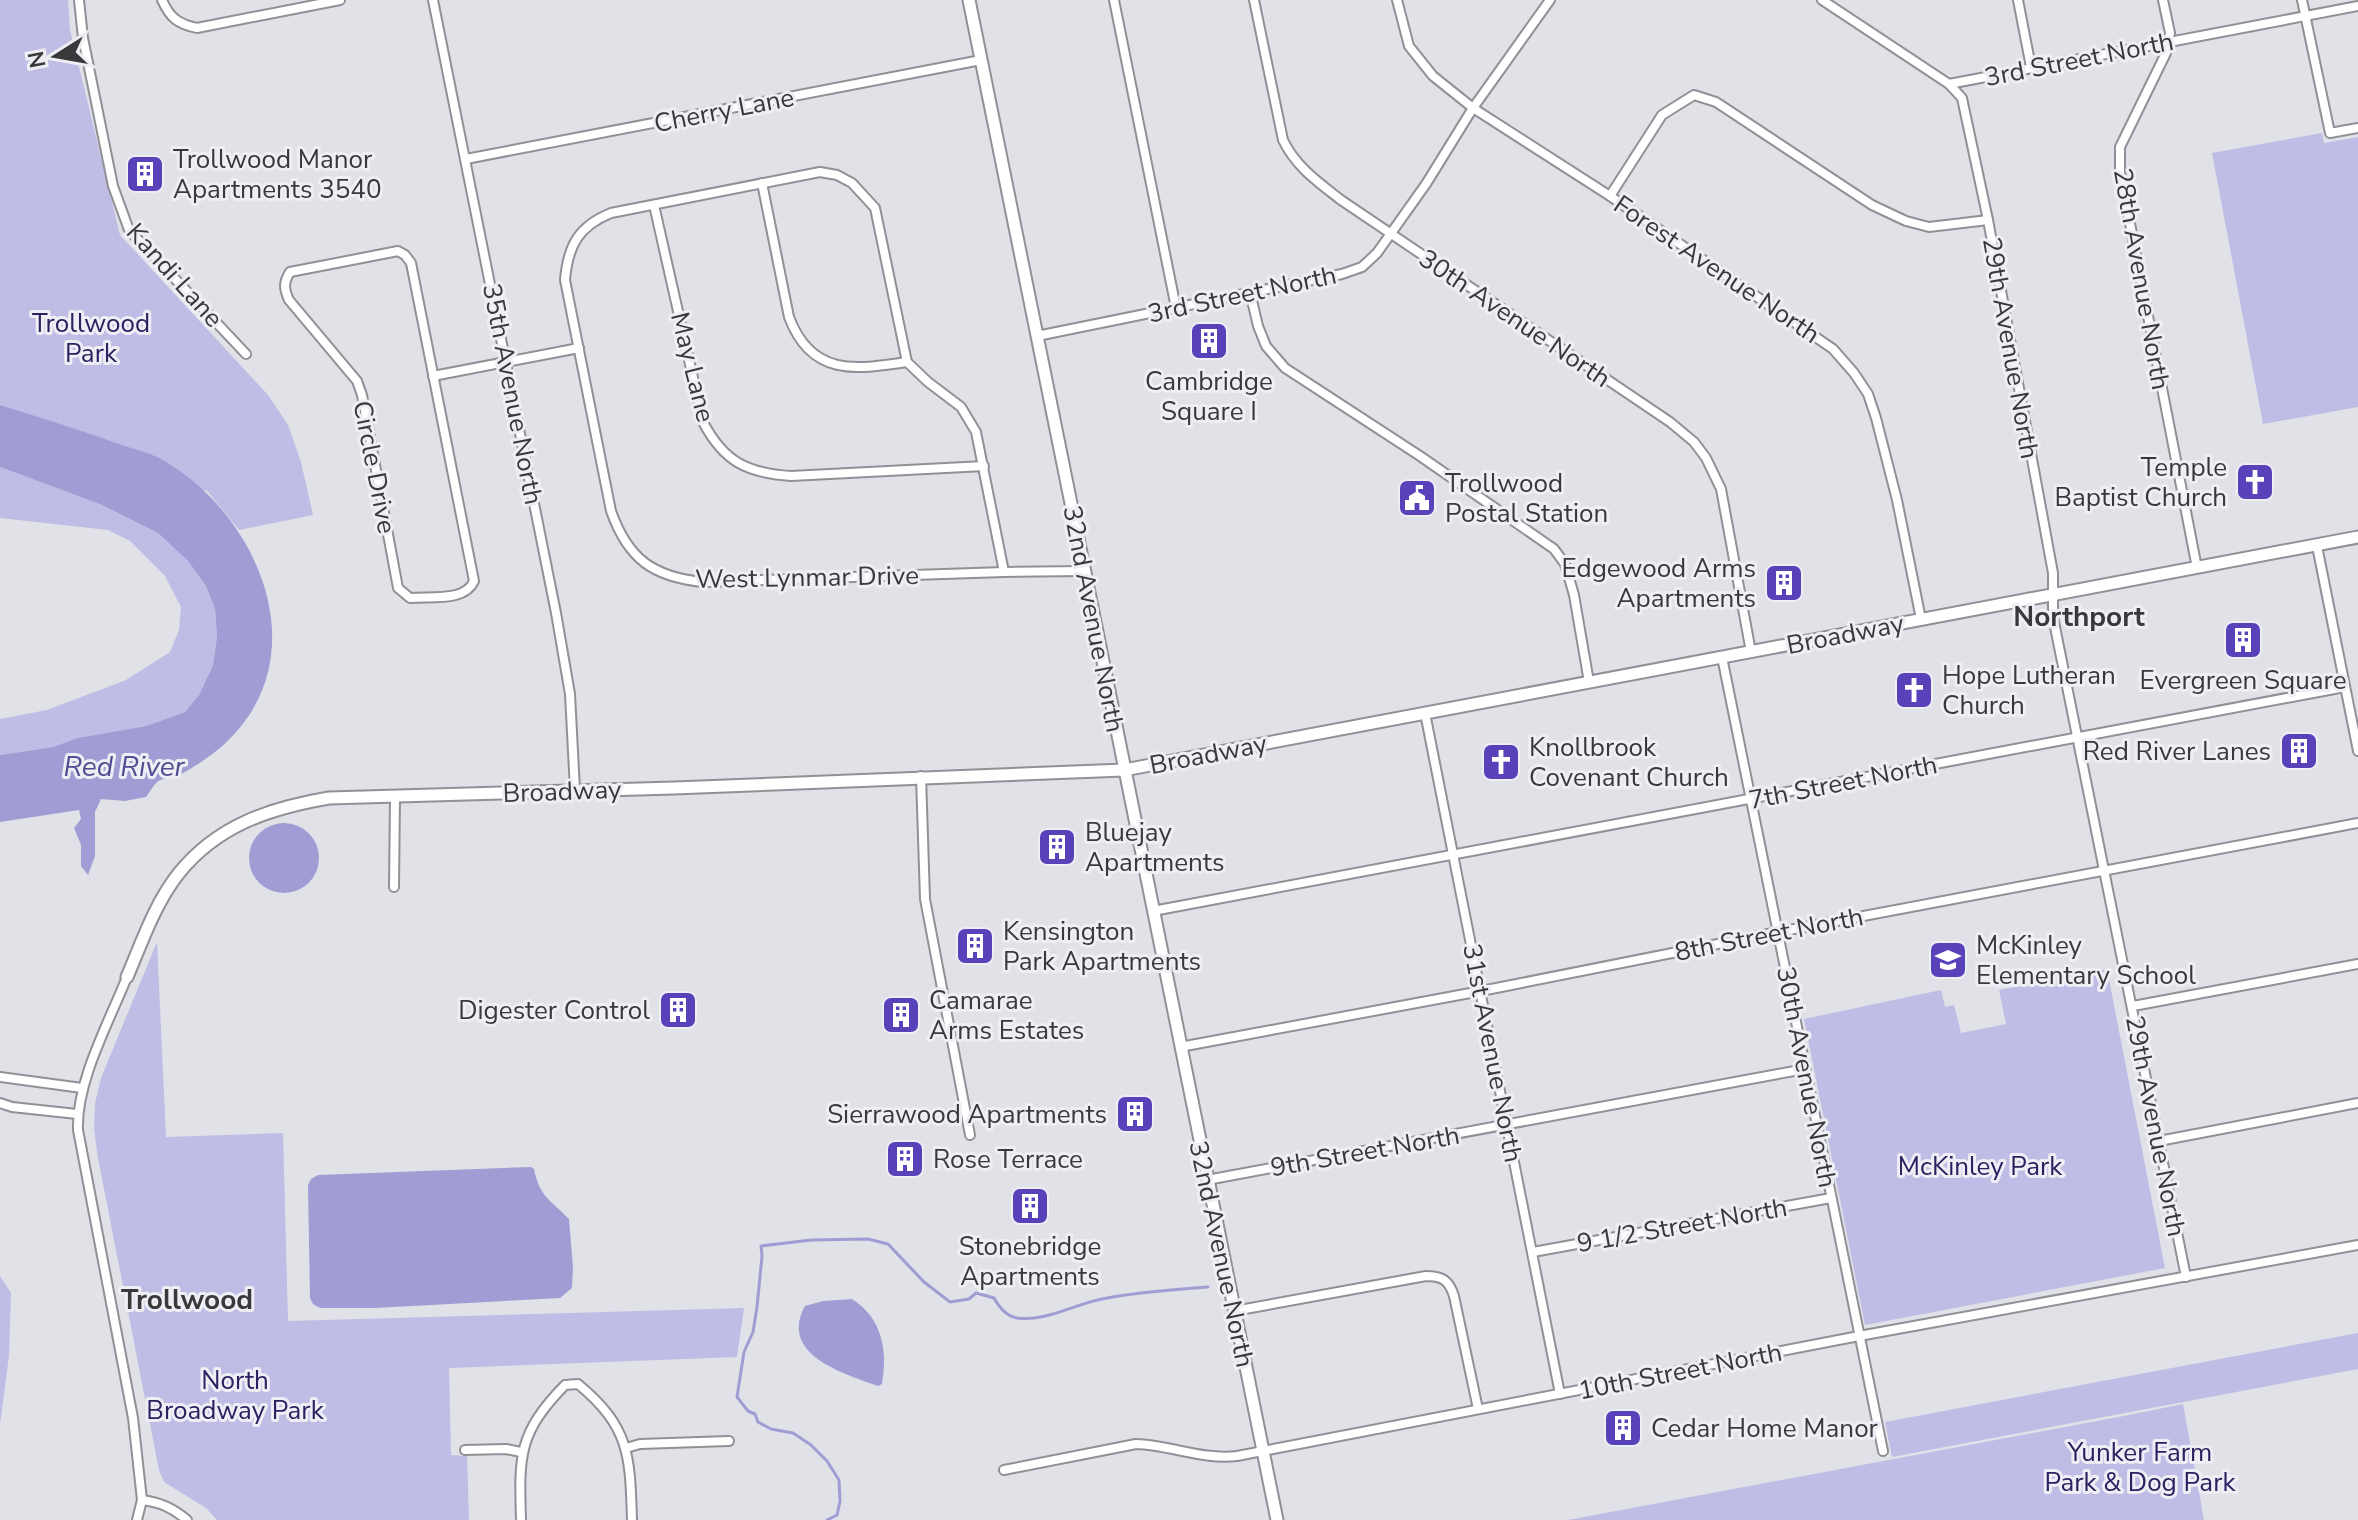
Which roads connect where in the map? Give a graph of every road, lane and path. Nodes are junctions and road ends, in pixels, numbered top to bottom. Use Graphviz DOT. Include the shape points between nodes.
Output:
graph roads {
  1 [pos="79,0"];
  2 [pos="162,0"];
  3 [pos="340,0"];
  4 [pos="433,0"];
  5 [pos="969,0"];
  6 [pos="1114,0"];
  7 [pos="1254,0"];
  8 [pos="1397,0"];
  9 [pos="1550,0"];
  10 [pos="1822,0"];
  11 [pos="2018,0"];
  12 [pos="2163,0"];
  13 [pos="2302,0"];
  14 [pos="2358,6"];
  15 [pos="2305,16"];
  16 [pos="2168,42"];
  17 [pos="981,60"];
  18 [pos="2031,67"];
  19 [pos="1949,84"];
  20 [pos="1473,108"];
  21 [pos="2358,128"];
  22 [pos="466,159"];
  23 [pos="762,183"];
  24 [pos="1610,196"];
  25 [pos="654,205"];
  26 [pos="1988,220"];
  27 [pos="1391,234"];
  28 [pos="1250,292"];
  29 [pos="1176,308"];
  30 [pos="1037,336"];
  31 [pos="579,348"];
  32 [pos="246,354"];
  33 [pos="506,362"];
  34 [pos="907,362"];
  35 [pos="433,376"];
  36 [pos="984,466"];
  37 [pos="2358,537"];
  38 [pos="2317,546"];
  39 [pos="2197,568"];
  40 [pos="1084,571"];
  41 [pos="1004,572"];
  42 [pos="2053,596"];
  43 [pos="1921,619"];
  44 [pos="1751,652"];
  45 [pos="1722,657"];
  46 [pos="1589,682"];
  47 [pos="2345,687"];
  48 [pos="1425,713"];
  49 [pos="2077,738"];
  50 [pos="2358,751"];
  51 [pos="1124,770"];
  52 [pos="921,776"];
  53 [pos="575,790"];
  54 [pos="395,797"];
  55 [pos="1751,800"];
  56 [pos="2358,823"];
  57 [pos="1454,856"];
  58 [pos="2104,872"];
  59 [pos="394,887"];
  60 [pos="1153,911"];
  61 [pos="1778,932"];
  62 [pos="2358,964"];
  63 [pos="127,977"];
  64 [pos="1481,991"];
  65 [pos="2133,1006"];
  66 [pos="1180,1047"];
  67 [pos="1805,1069"];
  68 [pos="0,1077"];
  69 [pos="82,1088"];
  70 [pos="0,1103"];
  71 [pos="2358,1103"];
  72 [pos="77,1114"];
  73 [pos="1507,1124"];
  74 [pos="970,1135"];
  75 [pos="2159,1141"];
  76 [pos="1207,1180"];
  77 [pos="1831,1198"];
  78 [pos="2358,1245"];
  79 [pos="1533,1252"];
  80 [pos="2186,1277"];
  81 [pos="1234,1311"];
  82 [pos="1859,1336"];
  83 [pos="1560,1394"];
  84 [pos="1478,1409"];
  85 [pos="729,1441"];
  86 [pos="626,1448"];
  87 [pos="465,1450"];
  88 [pos="1262,1450"];
  89 [pos="1883,1451"];
  90 [pos="521,1452"];
  91 [pos="1004,1470"];
  92 [pos="142,1500"];
  93 [pos="137,1520"];
  94 [pos="187,1520"];
  95 [pos="521,1520"];
  96 [pos="632,1520"];
  97 [pos="1277,1520"];
  1 -- 32 [label="street, Kandi Lane" via="113,186 129,230"];
  2 -- 3 [label="street" via="180,24 197,28"];
  4 -- 22 [label="street, 35th Avenue North"];
  5 -- 17 [label="street, 32nd Avenue North"];
  6 -- 29 [label="street"];
  7 -- 27 [label="street, 30th Avenue North" via="1277,117 1290,154 1304,171"];
  8 -- 20 [label="street, Forest Avenue North" via="1409,46 1420,62"];
  9 -- 20 [label="street, 3rd Street North"];
  10 -- 19 [label="street, 3rd Street North"];
  11 -- 18 [label="street"];
  12 -- 16 [label="street, 28th Avenue North"];
  13 -- 15 [label="street"];
  14 -- 15 [label="street, 3rd Street North"];
  15 -- 16 [label="street, 3rd Street North"];
  15 -- 21 [label="street" via="2330,133"];
  16 -- 18 [label="street, 3rd Street North"];
  16 -- 39 [label="street, 28th Avenue North" via="2120,147 2120,172"];
  17 -- 22 [label="street, Cherry Lane"];
  17 -- 30 [label="street, 32nd Avenue North"];
  18 -- 19 [label="street, 3rd Street North"];
  19 -- 26 [label="street, 29th Avenue North" via="1962,98"];
  20 -- 24 [label="street, Forest Avenue North"];
  20 -- 27 [label="street, 3rd Street North"];
  22 -- 33 [label="street, 35th Avenue North"];
  23 -- 25 [label="street, West Lynmar Drive"];
  23 -- 34 [label="street" via="797,337 830,363 872,367"];
  23 -- 34 [label="street, West Lynmar Drive" via="820,172 837,175 875,208"];
  24 -- 26 [label="street" via="1662,115 1694,95 1716,102 1872,205 1906,221 1929,227"];
  24 -- 43 [label="street, Forest Avenue North" via="1833,349 1854,373 1876,418"];
  25 -- 31 [label="street, West Lynmar Drive" via="595,220 572,246 565,280"];
  25 -- 36 [label="street, May Lane" via="703,422 712,440 738,465 791,476"];
  26 -- 42 [label="street, 29th Avenue North"];
  27 -- 28 [label="street, 3rd Street North" via="1362,267"];
  27 -- 44 [label="street, 30th Avenue North" via="1694,442 1721,489"];
  28 -- 29 [label="street, 3rd Street North"];
  28 -- 46 [label="street" via="1266,346 1285,368 1554,549 1565,564 1574,595"];
  29 -- 30 [label="street, 3rd Street North"];
  30 -- 40 [label="street, 32nd Avenue North"];
  31 -- 33 [label="street"];
  31 -- 41 [label="street, West Lynmar Drive" via="611,511 629,547 662,574 703,582"];
  33 -- 35 [label="street"];
  33 -- 53 [label="street, 35th Avenue North" via="570,694"];
  34 -- 36 [label="street" via="961,407 976,432"];
  35 -- 35 [label="street, Circle Drive" via="411,263 405,255 398,251 290,272 284,281 289,300 357,381 398,588 410,598 462,595 474,581"];
  36 -- 41 [label="street"];
  37 -- 38 [label="street, Broadway"];
  38 -- 39 [label="street, Broadway"];
  38 -- 47 [label="street"];
  39 -- 42 [label="street, Broadway"];
  40 -- 41 [label="street, West Lynmar Drive"];
  40 -- 51 [label="street, 32nd Avenue North"];
  42 -- 43 [label="street, Broadway"];
  42 -- 49 [label="street, 29th Avenue North"];
  43 -- 44 [label="street, Broadway"];
  44 -- 45 [label="street, Broadway"];
  45 -- 46 [label="street, Broadway"];
  45 -- 55 [label="street, 30th Avenue North"];
  46 -- 48 [label="street, Broadway"];
  47 -- 49 [label="street, 7th Street North"];
  47 -- 50 [label="street"];
  48 -- 51 [label="street, Broadway"];
  48 -- 57 [label="street, 31st Avenue North"];
  49 -- 55 [label="street, 7th Street North"];
  49 -- 58 [label="street, 29th Avenue North"];
  51 -- 52 [label="street, Broadway"];
  51 -- 60 [label="street, 32nd Avenue North"];
  52 -- 53 [label="street, Broadway"];
  52 -- 74 [label="street" via="926,908"];
  53 -- 54 [label="street, Broadway"];
  54 -- 59 [label="street"];
  54 -- 63 [label="street, Broadway" via="296,803 234,827 179,874 154,914"];
  55 -- 57 [label="street, 7th Street North"];
  55 -- 61 [label="street, 30th Avenue North"];
  56 -- 58 [label="street, 8th Street North"];
  57 -- 60 [label="street, 7th Street North"];
  57 -- 64 [label="street, 31st Avenue North"];
  58 -- 61 [label="street, 8th Street North"];
  58 -- 65 [label="street, 29th Avenue North"];
  60 -- 66 [label="street, 32nd Avenue North"];
  61 -- 64 [label="street, 8th Street North"];
  61 -- 67 [label="street, 30th Avenue North"];
  62 -- 65 [label="street"];
  63 -- 69 [label="street"];
  64 -- 66 [label="street, 8th Street North"];
  64 -- 73 [label="street, 31st Avenue North"];
  65 -- 75 [label="street, 29th Avenue North"];
  66 -- 76 [label="street, 32nd Avenue North"];
  67 -- 73 [label="street, 9th Street North"];
  67 -- 77 [label="street, 30th Avenue North"];
  68 -- 69 [label="street"];
  69 -- 72 [label="street"];
  70 -- 72 [label="street"];
  71 -- 75 [label="street"];
  72 -- 92 [label="street" via="133,1418"];
  73 -- 76 [label="street, 9th Street North"];
  73 -- 79 [label="street, 31st Avenue North"];
  75 -- 80 [label="street, 29th Avenue North"];
  76 -- 81 [label="street, 32nd Avenue North"];
  77 -- 79 [label="street, 9 1/2 Street North"];
  77 -- 82 [label="street, 30th Avenue North"];
  78 -- 80 [label="street, 10th Street North"];
  79 -- 83 [label="street, 31st Avenue North"];
  80 -- 82 [label="street, 10th Street North"];
  81 -- 84 [label="street" via="1439,1276 1450,1283 1454,1296"];
  81 -- 88 [label="street, 32nd Avenue North"];
  82 -- 83 [label="street, 10th Street North"];
  82 -- 89 [label="street, 30th Avenue North"];
  83 -- 84 [label="street, 10th Street North"];
  84 -- 88 [label="street, 10th Street North"];
  85 -- 86 [label="street"];
  86 -- 90 [label="street" via="604,1407 578,1384 565,1385 548,1402"];
  86 -- 96 [label="street"];
  87 -- 90 [label="street"];
  88 -- 91 [label="street, 10th Street North" via="1219,1458 1136,1444"];
  88 -- 97 [label="street, 32nd Avenue North"];
  90 -- 95 [label="street"];
  92 -- 93 [label="street"];
  92 -- 94 [label="street" via="164,1505"];
}
